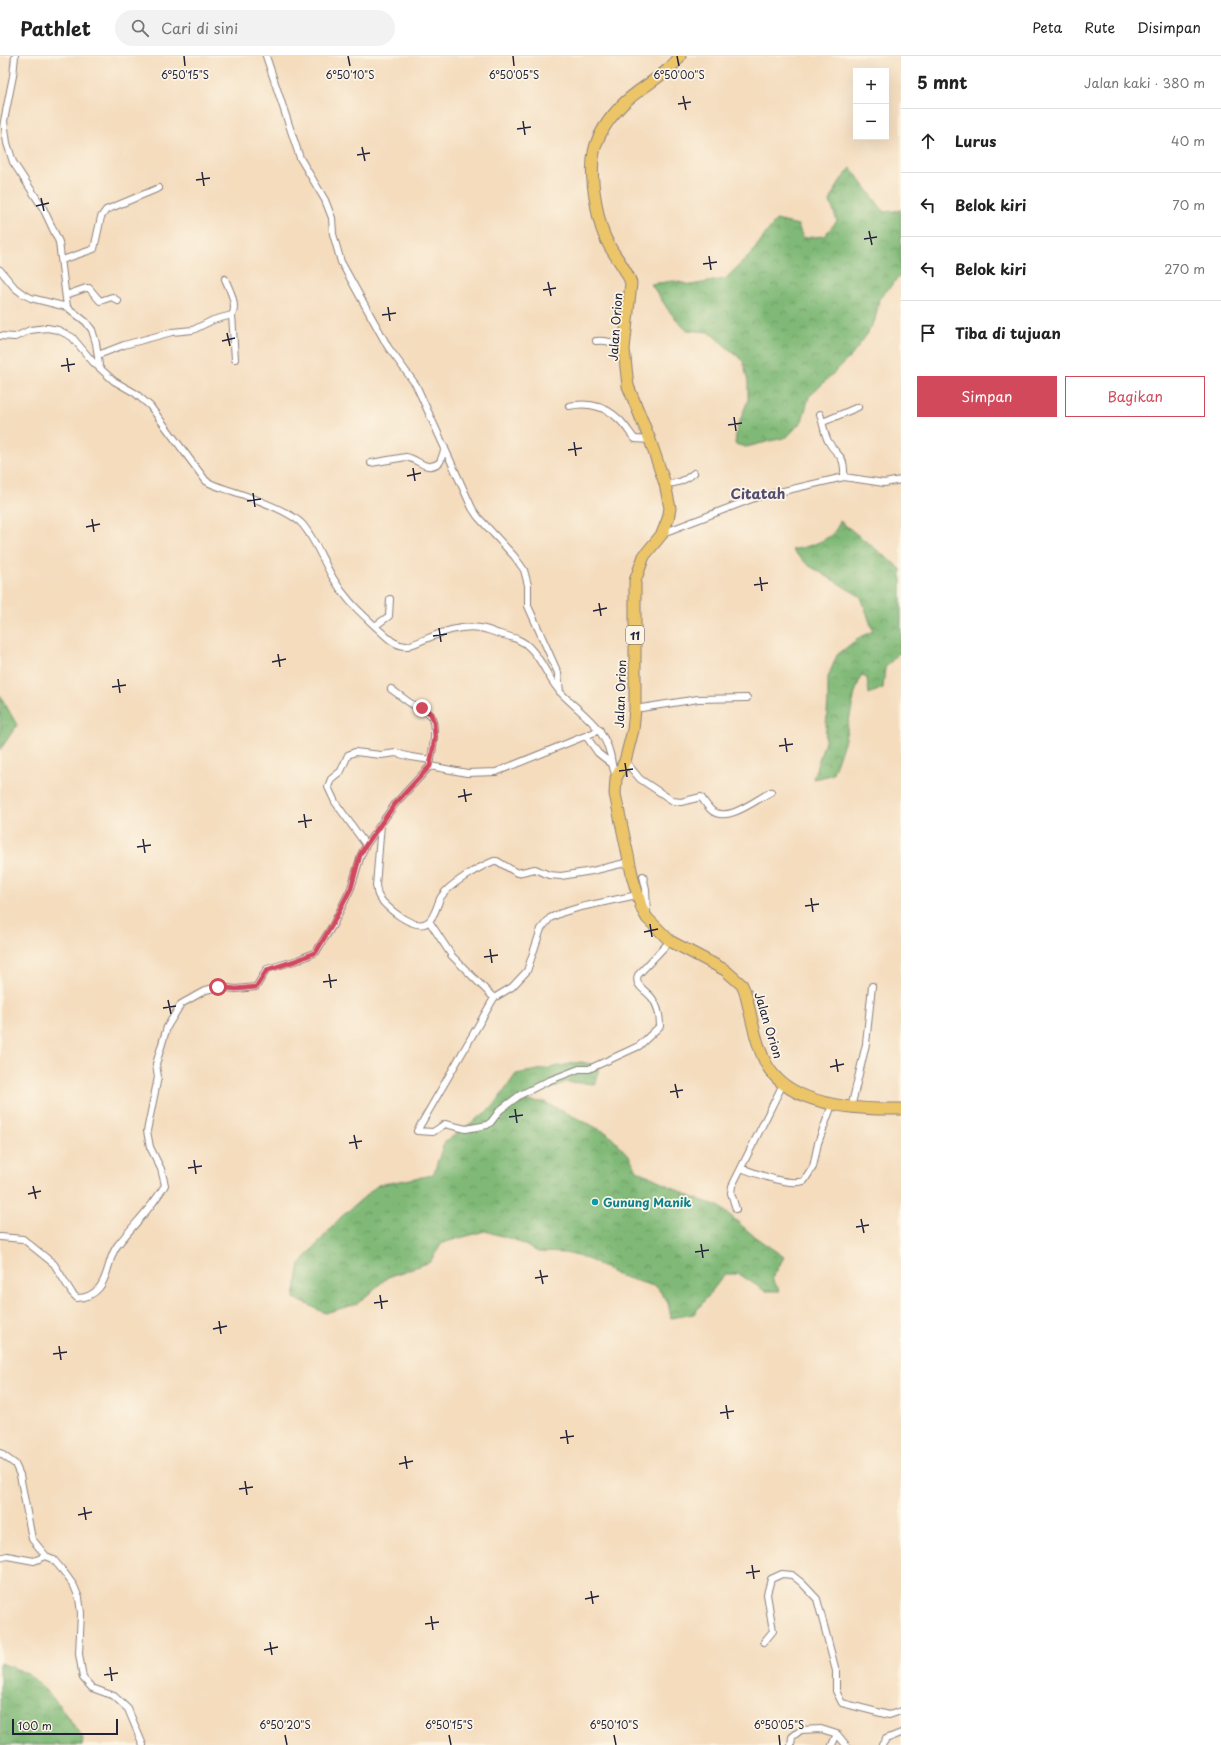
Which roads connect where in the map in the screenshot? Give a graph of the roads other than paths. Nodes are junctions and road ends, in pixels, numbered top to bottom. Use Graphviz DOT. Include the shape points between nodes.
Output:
graph roads {
  1 [pos="15,56"];
  2 [pos="266,56"];
  3 [pos="680,56"];
  4 [pos="159,188"];
  5 [pos="62,260"];
  6 [pos="0,270"];
  7 [pos="225,279"];
  8 [pos="66,295"];
  9 [pos="118,301"];
  10 [pos="67,307"];
  11 [pos="232,315"];
  12 [pos="0,336"];
  13 [pos="596,341"];
  14 [pos="624,349"];
  15 [pos="98,355"];
  16 [pos="235,359"];
  17 [pos="99,366"];
  18 [pos="569,406"];
  19 [pos="858,407"];
  20 [pos="820,414"];
  21 [pos="823,422"];
  22 [pos="650,440"];
  23 [pos="445,448"];
  24 [pos="371,463"];
  25 [pos="694,473"];
  26 [pos="844,477"];
  27 [pos="901,480"];
  28 [pos="665,484"];
  29 [pos="662,534"];
  30 [pos="390,598"];
  31 [pos="375,626"];
  32 [pos="391,689"];
  33 [pos="560,692"];
  34 [pos="747,698"];
  35 [pos="635,709"];
  36 [pos="600,730"];
  37 [pos="586,736"];
  38 [pos="625,761"];
  39 [pos="430,763"];
  40 [pos="612,764"];
  41 [pos="616,778"];
  42 [pos="771,792"];
  43 [pos="381,822"];
  44 [pos="366,845"];
  45 [pos="629,862"];
  46 [pos="643,876"];
  47 [pos="638,895"];
  48 [pos="647,918"];
  49 [pos="430,921"];
  50 [pos="670,941"];
  51 [pos="872,986"];
  52 [pos="494,998"];
  53 [pos="783,1084"];
  54 [pos="832,1105"];
  55 [pos="851,1108"];
  56 [pos="901,1109"];
  57 [pos="742,1168"];
  58 [pos="736,1209"];
  59 [pos="0,1238"];
  60 [pos="0,1453"];
  61 [pos="46,1556"];
  62 [pos="0,1558"];
  63 [pos="764,1642"];
  64 [pos="901,1711"];
  65 [pos="901,1733"];
  66 [pos="837,1734"];
  67 [pos="143,1745"];
  68 [pos="791,1745"];
  69 [pos="832,1745"];
  70 [pos="846,1745"];
  71 [pos="882,1745"];
  1 -- 5 [label="street" via="4,121 7,143 13,162 51,224 59,242"];
  2 -- 23 [label="street" via="300,158 325,200 332,218 333,234 341,262 388,347 416,385"];
  3 -- 14 [label="highway, Jalan Orion / 11" via="618,109 600,135 591,163 592,183 603,232 631,283"];
  4 -- 5 [label="street" via="106,210 101,217 94,249"];
  5 -- 8 [label="street"];
  6 -- 10 [label="street" via="23,294"];
  7 -- 11 [label="street" via="233,301"];
  8 -- 9 [label="street" via="89,288 100,301 112,297"];
  8 -- 10 [label="street"];
  10 -- 15 [label="street" via="89,326"];
  11 -- 15 [label="street" via="213,320 193,330 172,332"];
  11 -- 16 [label="street"];
  12 -- 17 [label="street" via="16,337 30,330 53,328 72,337"];
  13 -- 14 [label="street" via="614,342"];
  14 -- 22 [label="highway, Jalan Orion / 11" via="628,386"];
  15 -- 17 [label="street"];
  17 -- 31 [label="street" via="114,381 142,398 150,406 206,481 277,509 300,523 340,589 352,605"];
  18 -- 22 [label="street" via="597,405 610,412 635,439"];
  19 -- 21 [label="street"];
  20 -- 21 [label="street"];
  21 -- 26 [label="street" via="832,448 844,462"];
  22 -- 28 [label="highway, Jalan Orion / 11"];
  23 -- 24 [label="street" via="440,462 431,467 406,457"];
  23 -- 33 [label="street" via="478,517 524,570 530,613 558,673"];
  25 -- 28 [label="street" via="680,482"];
  26 -- 27 [label="street" via="884,483"];
  26 -- 29 [label="street" via="757,497"];
  28 -- 29 [label="highway, Jalan Orion / 11" via="670,508"];
  29 -- 35 [label="highway, Jalan Orion / 11" via="644,556 635,580"];
  30 -- 31 [label="street" via="389,616"];
  31 -- 33 [label="street" via="391,641 402,647 455,628 481,628 521,641 530,647 552,684"];
  32 -- 39 [label="street" via="431,714 435,737"];
  33 -- 36 [label="street"];
  34 -- 35 [label="street" via="698,699"];
  35 -- 38 [label="highway, Jalan Orion / 11" via="633,730"];
  36 -- 37 [label="street"];
  36 -- 40 [label="street" via="610,752"];
  37 -- 39 [label="street" via="496,772 467,773"];
  37 -- 40 [label="street" via="598,753"];
  38 -- 41 [label="highway, Jalan Orion / 11"];
  38 -- 42 [label="street" via="640,779 673,800 681,802 701,797 710,810 721,814 736,812"];
  39 -- 43 [label="street"];
  39 -- 44 [label="street" via="396,753 381,755 354,752 348,755 341,771 331,779 328,787 335,802"];
  40 -- 41 [label="street"];
  41 -- 45 [label="highway, Jalan Orion / 11" via="614,794"];
  43 -- 44 [label="street"];
  43 -- 49 [label="street" via="376,886 378,895 402,918 416,924"];
  44 -- 59 [label="street" via="360,855 351,888 316,952 267,970 256,987 218,987 206,990 180,1004 167,1027 156,1064 158,1077 147,1131 150,1147 161,1168 165,1185 158,1198 116,1247 107,1274 99,1287 92,1294 77,1298 54,1264 23,1239"];
  45 -- 47 [label="highway, Jalan Orion / 11"];
  45 -- 49 [label="street" via="561,876 549,875 536,869 514,872 494,861 446,890"];
  46 -- 48 [label="street" via="647,896"];
  47 -- 48 [label="highway, Jalan Orion / 11"];
  47 -- 52 [label="street" via="581,907 550,918 541,929 527,971 512,987"];
  48 -- 50 [label="highway, Jalan Orion / 11"];
  49 -- 52 [label="street" via="452,956"];
  50 -- 52 [label="street" via="636,979 652,998 660,1020 660,1026 639,1046 589,1069 579,1069 548,1081 520,1095 500,1110 487,1125 466,1129 445,1124 433,1132 416,1131"];
  50 -- 53 [label="highway, Jalan Orion / 11" via="725,970 742,985 763,1058"];
  51 -- 55 [label="street" via="866,1044"];
  53 -- 54 [label="highway, Jalan Orion / 11"];
  53 -- 57 [label="street"];
  54 -- 55 [label="highway, Jalan Orion / 11"];
  54 -- 57 [label="street" via="812,1167 804,1181 782,1181"];
  55 -- 56 [label="highway, Jalan Orion / 11"];
  57 -- 58 [label="street" via="732,1186 731,1193"];
  60 -- 61 [label="street" via="15,1464 20,1475 32,1539"];
  61 -- 62 [label="street" via="34,1560 7,1556"];
  61 -- 67 [label="street" via="53,1559 64,1572 79,1598 81,1613 78,1654 83,1678 92,1688 114,1696 128,1709"];
  63 -- 64 [label="street" via="773,1632 767,1594 771,1579 782,1574 792,1575 817,1599 836,1671 836,1691 842,1703 889,1715"];
  65 -- 71 [label="street" via="886,1739"];
  66 -- 68 [label="street" via="821,1729 801,1730 792,1737"];
  66 -- 69 [label="street"];
  66 -- 70 [label="street"];
}
